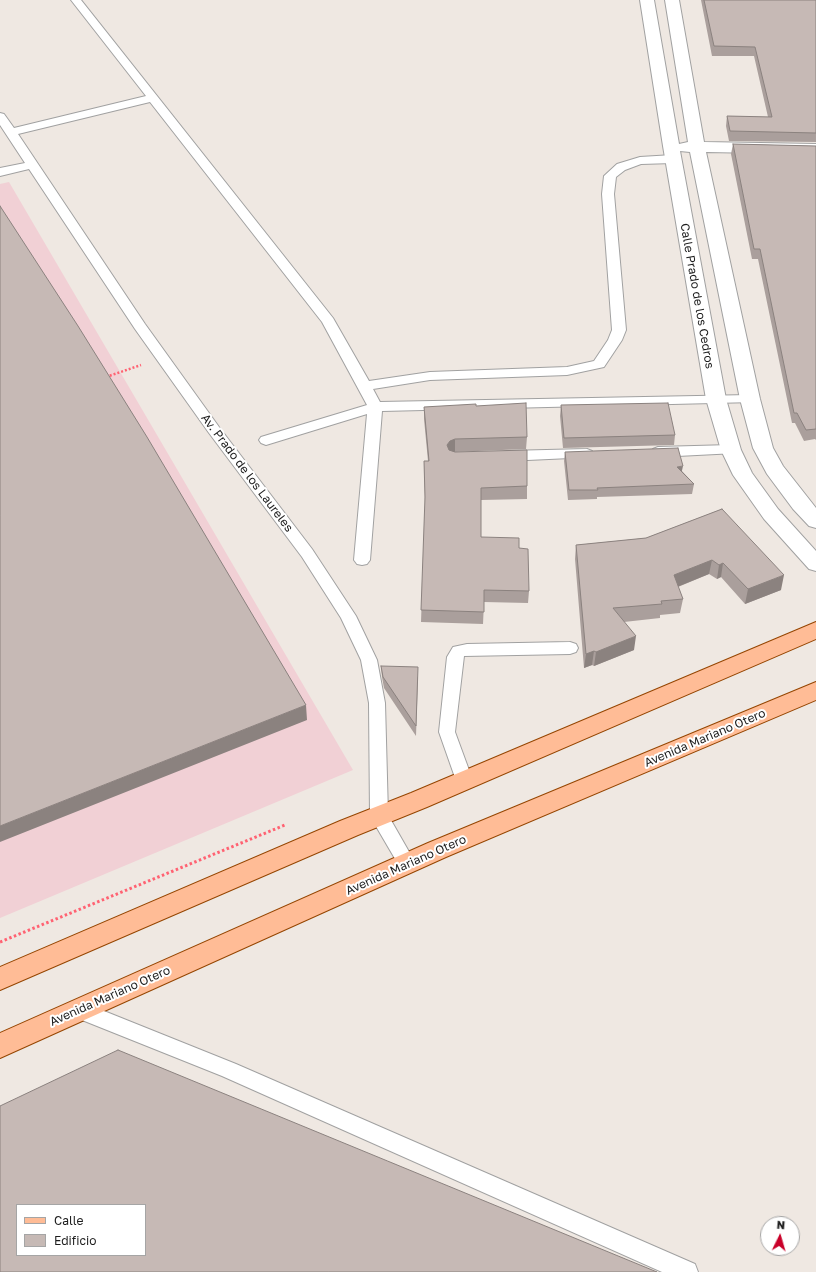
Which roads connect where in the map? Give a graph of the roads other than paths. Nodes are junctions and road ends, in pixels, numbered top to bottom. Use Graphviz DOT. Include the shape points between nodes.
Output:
graph roads {
  1 [pos="76,0"];
  2 [pos="647,0"];
  3 [pos="672,0"];
  4 [pos="154,98"];
  5 [pos="0,116"];
  6 [pos="11,132"];
  7 [pos="697,147"];
  8 [pos="816,149"];
  9 [pos="672,153"];
  10 [pos="31,163"];
  11 [pos="0,172"];
  12 [pos="365,386"];
  13 [pos="716,399"];
  14 [pos="750,399"];
  15 [pos="375,407"];
  16 [pos="266,440"];
  17 [pos="730,450"];
  18 [pos="644,452"];
  19 [pos="597,454"];
  20 [pos="494,456"];
  21 [pos="816,521"];
  22 [pos="362,560"];
  23 [pos="816,564"];
  24 [pos="816,630"];
  25 [pos="570,648"];
  26 [pos="816,691"];
  27 [pos="464,781"];
  28 [pos="379,816"];
  29 [pos="407,864"];
  30 [pos="0,979"];
  31 [pos="79,1010"];
  32 [pos="0,1046"];
  33 [pos="687,1272"];
  1 -- 4 [label="lane"];
  2 -- 9 [label="street, Calle Prado de los Cedros"];
  3 -- 7 [label="street"];
  4 -- 6 [label="lane"];
  4 -- 12 [label="lane" via="328,321"];
  5 -- 6 [label="lane, Av. Prado de los Laureles"];
  6 -- 10 [label="lane, Av. Prado de los Laureles"];
  7 -- 8 [label="street"];
  7 -- 9 [label="street"];
  7 -- 14 [label="street"];
  9 -- 12 [label="lane" via="621,167 610,176 608,194 619,330 599,364 567,371 430,376"];
  9 -- 13 [label="street, Calle Prado de los Cedros"];
  10 -- 11 [label="lane"];
  10 -- 28 [label="lane, Av. Prado de los Laureles" via="162,358 308,553 348,616 369,660 377,703"];
  12 -- 15 [label="lane"];
  13 -- 14 [label="lane"];
  13 -- 15 [label="lane"];
  13 -- 17 [label="street, Calle Prado de los Cedros"];
  14 -- 21 [label="street" via="763,448 774,469"];
  15 -- 16 [label="lane"];
  15 -- 22 [label="lane"];
  17 -- 18 [label="lane"];
  17 -- 23 [label="street, Calle Prado de los Cedros" via="743,475 771,514"];
  19 -- 20 [label="lane"];
  24 -- 27 [label="main road"];
  25 -- 27 [label="lane" via="467,650 456,654 447,732"];
  26 -- 29 [label="main road, Avenida Mariano Otero"];
  27 -- 28 [label="main road"];
  28 -- 29 [label="lane"];
  28 -- 30 [label="main road"];
  29 -- 31 [label="main road, Avenida Mariano Otero"];
  31 -- 32 [label="main road, Avenida Mariano Otero"];
  31 -- 33 [label="lane" via="229,1070"];
}
